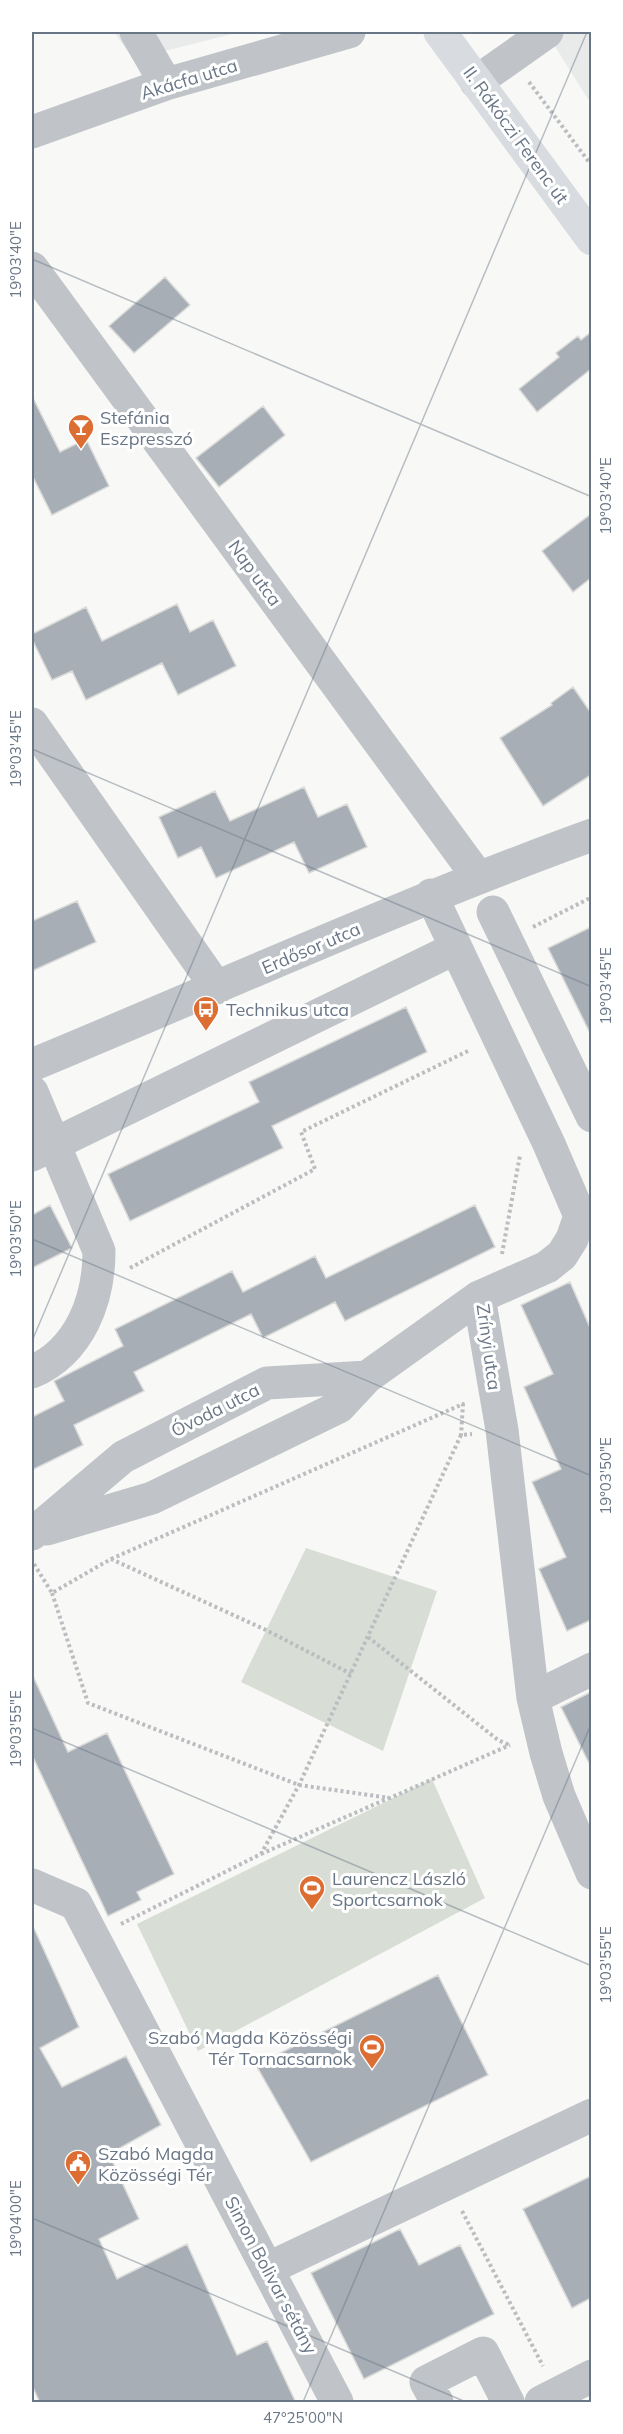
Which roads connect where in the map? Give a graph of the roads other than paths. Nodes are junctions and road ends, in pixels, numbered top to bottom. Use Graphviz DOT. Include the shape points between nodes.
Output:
graph roads {
  1 [pos="136,32"];
  2 [pos="349,32"];
  3 [pos="440,32"];
  4 [pos="547,32"];
  5 [pos="476,82"];
  6 [pos="166,84"];
  7 [pos="32,132"];
  8 [pos="591,239"];
  9 [pos="32,268"];
  10 [pos="32,724"];
  11 [pos="591,835"];
  12 [pos="478,877"];
  13 [pos="431,895"];
  14 [pos="499,927"];
  15 [pos="456,948"];
  16 [pos="217,988"];
  17 [pos="32,1065"];
  18 [pos="32,1092"];
  19 [pos="591,1116"];
  20 [pos="43,1149"];
  21 [pos="586,1228"];
  22 [pos="487,1294"];
  23 [pos="32,1372"];
  24 [pos="367,1377"];
  25 [pos="32,1542"];
  26 [pos="591,1669"];
  27 [pos="533,1698"];
  28 [pos="591,1873"];
  29 [pos="32,1885"];
  30 [pos="591,2115"];
  31 [pos="267,2269"];
  32 [pos="591,2376"];
  33 [pos="549,2398"];
  34 [pos="337,2403"];
  35 [pos="436,2403"];
  36 [pos="508,2403"];
  1 -- 6 [label="street"];
  2 -- 6 [label="street, Akácfa utca"];
  3 -- 5 [label="main road, II. Rákóczi Ferenc út"];
  4 -- 5 [label="street"];
  5 -- 8 [label="main road, II. Rákóczi Ferenc út"];
  6 -- 7 [label="street, Akácfa utca"];
  9 -- 12 [label="street, Nap utca"];
  10 -- 16 [label="street"];
  11 -- 12 [label="street, Erdősor utca"];
  12 -- 13 [label="street, Erdősor utca"];
  13 -- 15 [label="street, Zrínyi utca"];
  13 -- 16 [label="street, Erdősor utca"];
  14 -- 19 [label="street"];
  15 -- 20 [label="street"];
  15 -- 21 [label="street, Zrínyi utca"];
  16 -- 17 [label="street, Erdősor utca"];
  18 -- 20 [label="street"];
  20 -- 23 [label="street" via="99,1251 99,1277 79,1332 63,1353"];
  21 -- 22 [label="street, Zrínyi utca" via="547,1267"];
  22 -- 24 [label="street"];
  22 -- 27 [label="street, Zrínyi utca"];
  24 -- 25 [label="street" via="339,1407 152,1498"];
  24 -- 25 [label="street, Óvoda utca" via="267,1383 123,1457"];
  26 -- 27 [label="street"];
  27 -- 28 [label="street, Zrínyi utca" via="559,1796"];
  29 -- 31 [label="street, Simon Bolivar sétány" via="75,1904"];
  30 -- 31 [label="street"];
  31 -- 34 [label="street, Simon Bolivar sétány"];
  32 -- 33 [label="street"];
  35 -- 36 [label="street" via="426,2382 483,2353"];
}
